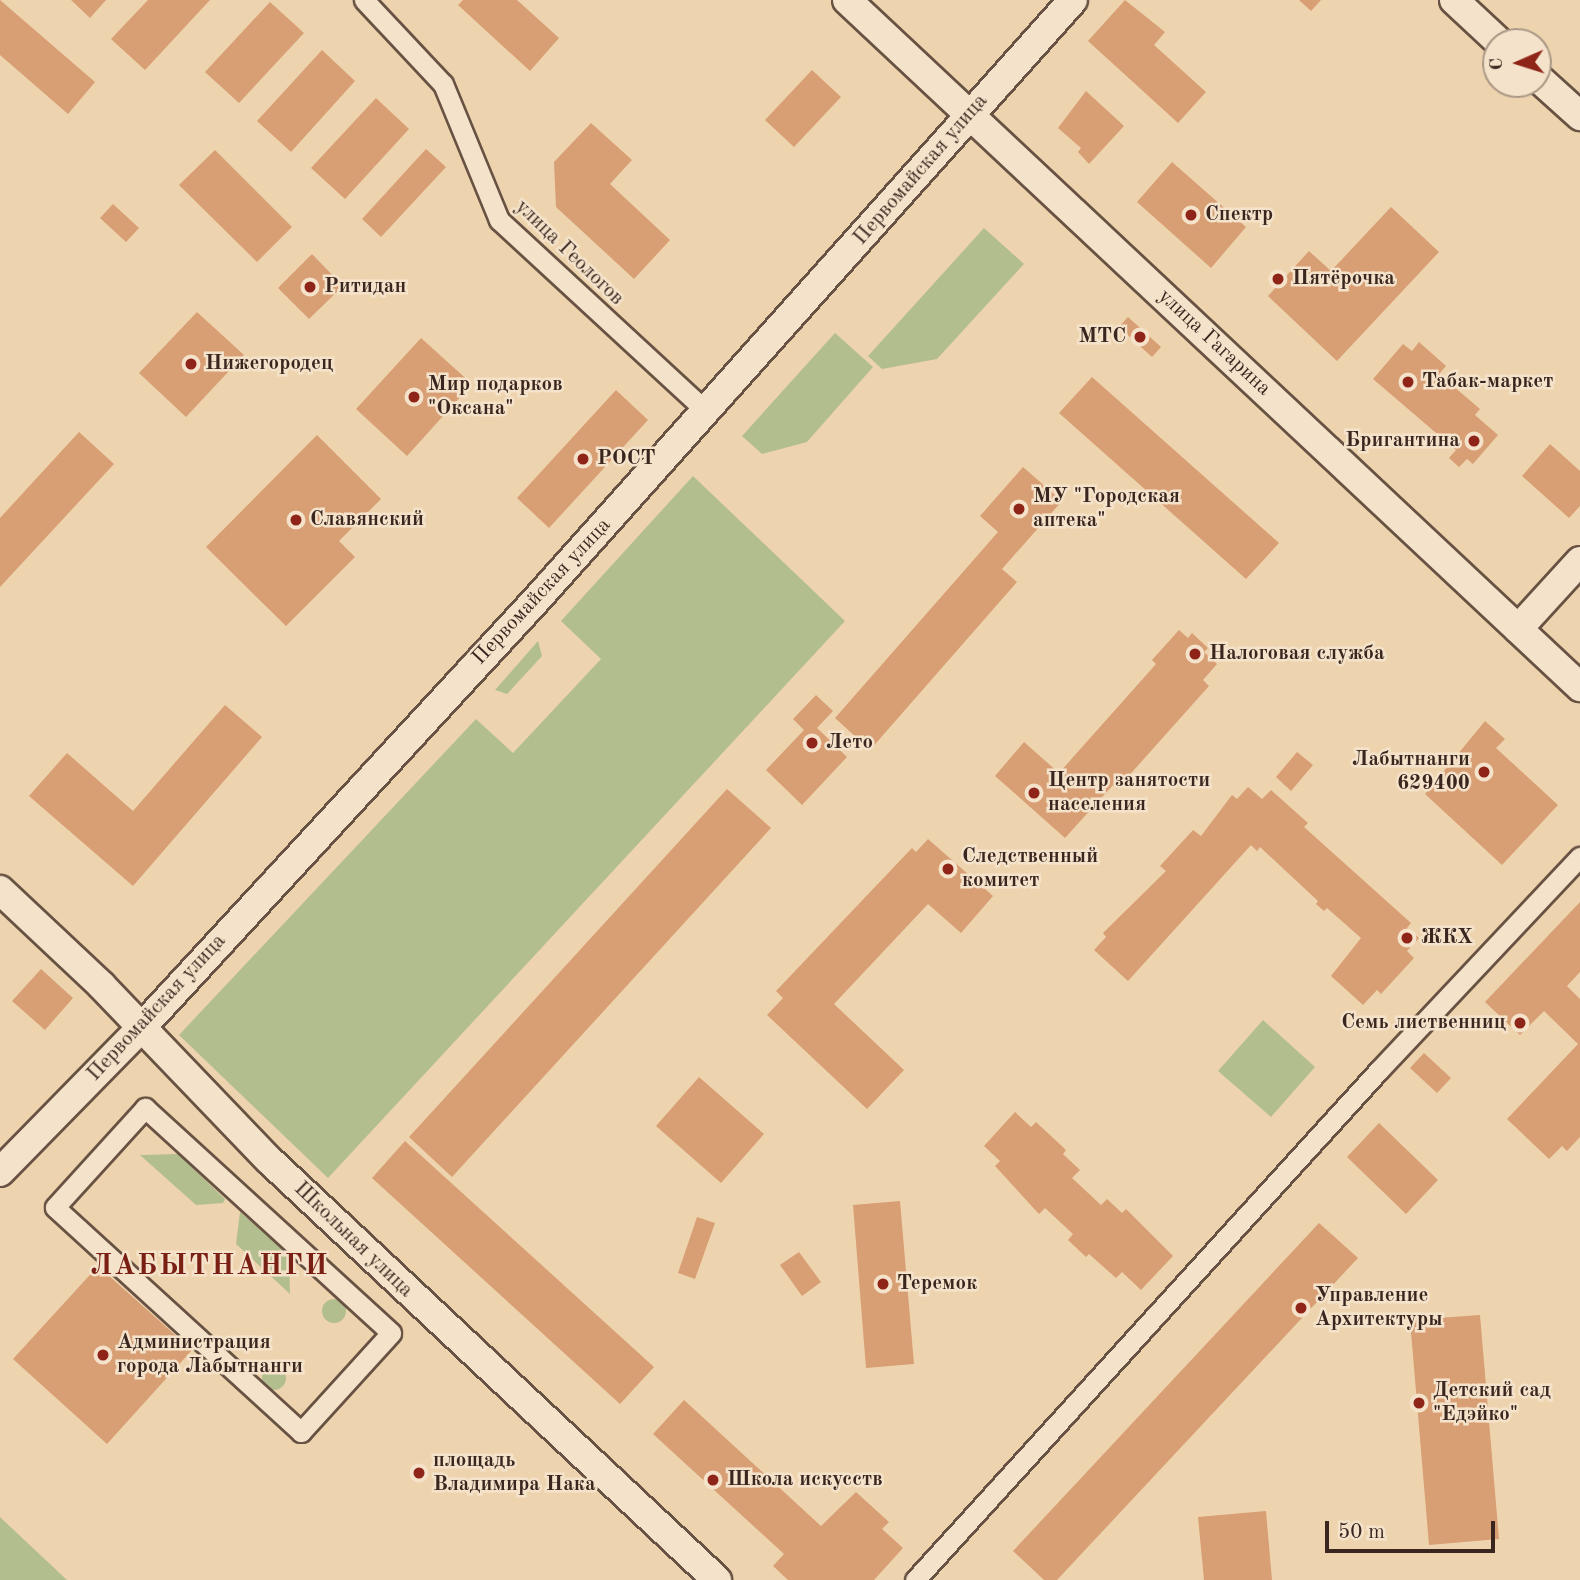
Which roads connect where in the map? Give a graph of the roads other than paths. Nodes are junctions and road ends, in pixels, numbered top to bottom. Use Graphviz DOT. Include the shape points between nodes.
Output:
graph roads {
  1 [pos="364,0"];
  2 [pos="847,0"];
  3 [pos="1073,0"];
  4 [pos="1454,0"];
  5 [pos="1484,28"];
  6 [pos="1552,91"];
  7 [pos="971,113"];
  8 [pos="1580,116"];
  9 [pos="708,412"];
  10 [pos="1580,561"];
  11 [pos="1518,629"];
  12 [pos="1580,687"];
  13 [pos="1580,857"];
  14 [pos="0,890"];
  15 [pos="142,1027"];
  16 [pos="0,1172"];
  17 [pos="391,1333"];
  18 [pos="717,1580"];
  19 [pos="915,1580"];
  1 -- 9 [label="street, улица Геологов" via="443,84 499,220"];
  2 -- 7 [label="street, улица Гагарина"];
  3 -- 7 [label="street, Первомайская улица"];
  4 -- 5 [label="street"];
  6 -- 8 [label="street"];
  7 -- 9 [label="street, Первомайская улица"];
  7 -- 11 [label="street, улица Гагарина"];
  9 -- 15 [label="street, Первомайская улица"];
  10 -- 11 [label="street"];
  11 -- 12 [label="street, улица Гагарина"];
  13 -- 19 [label="street"];
  14 -- 15 [label="street, Школьная улица"];
  15 -- 16 [label="street, Первомайская улица"];
  15 -- 18 [label="street, Школьная улица" via="269,1160"];
  17 -- 17 [label="street" via="145,1108 55,1207 301,1432"];
}
